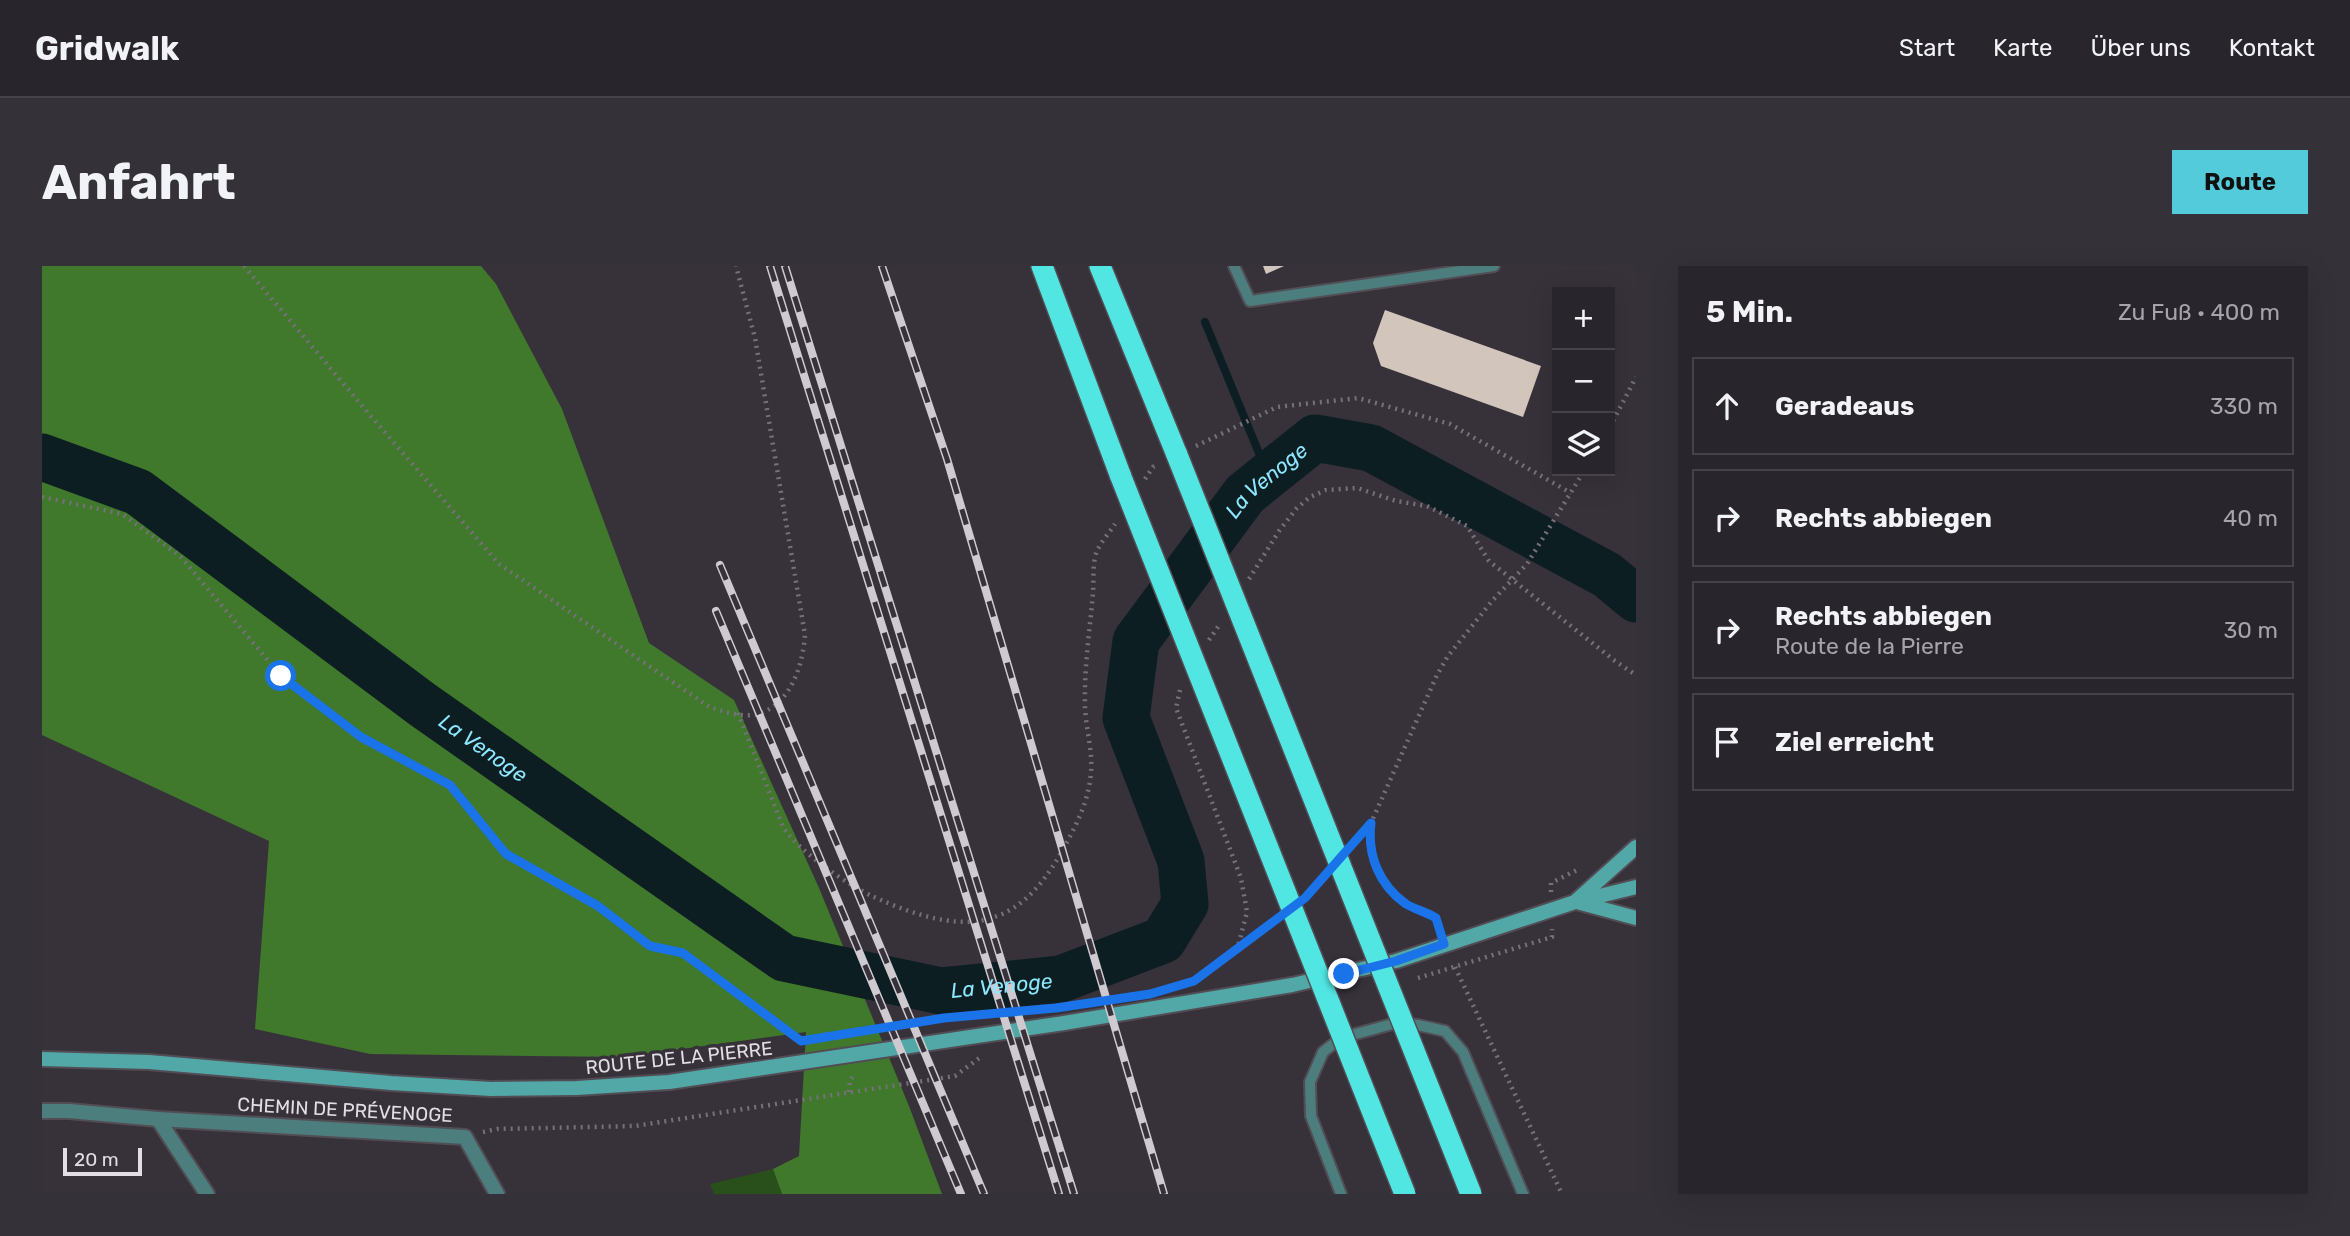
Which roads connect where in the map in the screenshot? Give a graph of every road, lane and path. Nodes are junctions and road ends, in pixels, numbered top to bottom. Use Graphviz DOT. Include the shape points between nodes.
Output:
graph roads {
  1 [pos="244,266"];
  2 [pos="736,266"];
  3 [pos="1042,266"];
  4 [pos="1100,266"];
  5 [pos="1234,266"];
  6 [pos="1494,266"];
  7 [pos="1636,377"];
  8 [pos="1615,417"];
  9 [pos="1244,423"];
  10 [pos="1581,476"];
  11 [pos="1571,493"];
  12 [pos="42,497"];
  13 [pos="1096,553"];
  14 [pos="1513,580"];
  15 [pos="1247,583"];
  16 [pos="1225,616"];
  17 [pos="1203,649"];
  18 [pos="1636,675"];
  19 [pos="1182,683"];
  20 [pos="738,713"];
  21 [pos="1371,823"];
  22 [pos="1354,841"];
  23 [pos="1636,847"];
  24 [pos="1329,869"];
  25 [pos="1636,887"];
  26 [pos="1305,898"];
  27 [pos="1575,902"];
  28 [pos="1636,918"];
  29 [pos="1276,920"];
  30 [pos="1444,944"];
  31 [pos="1237,950"];
  32 [pos="1194,981"];
  33 [pos="956,1017"];
  34 [pos="917,1022"];
  35 [pos="813,1039"];
  36 [pos="992,1049"];
  37 [pos="42,1059"];
  38 [pos="42,1111"];
  39 [pos="158,1119"];
  40 [pos="465,1137"];
  41 [pos="207,1194"];
  42 [pos="497,1194"];
  43 [pos="1342,1194"];
  44 [pos="1405,1194"];
  45 [pos="1471,1194"];
  46 [pos="1523,1194"];
  47 [pos="1562,1194"];
  1 -- 20 [label="path" via="499,564 708,706"];
  2 -- 20 [label="path" via="755,338 805,635 800,667 782,696 763,712"];
  3 -- 44 [label="highway, bridge"];
  4 -- 45 [label="highway, bridge"];
  5 -- 6 [label="lane" via="1250,301"];
  7 -- 8 [label="path"];
  9 -- 11 [label="path" via="1277,407 1358,398 1450,424"];
  10 -- 11 [label="path"];
  11 -- 14 [label="path"];
  12 -- 35 [label="path" via="122,514 180,556 281,676 361,737 450,785 506,854 598,906 650,946 683,953 801,1041"];
  13 -- 20 [label="path" via="1084,703 1091,770 1084,807 1051,871 1018,907 999,917 977,923 909,911 868,895 806,852 783,827"];
  14 -- 15 [label="path" via="1489,561 1467,526 1427,506 1341,488 1310,496 1297,508"];
  14 -- 18 [label="path"];
  14 -- 21 [label="path" via="1448,656"];
  16 -- 17 [label="path"];
  19 -- 31 [label="path" via="1176,708 1241,878 1247,912"];
  21 -- 22 [label="path"];
  21 -- 30 [label="path" via="1370,845 1377,871 1406,904 1436,918"];
  23 -- 27 [label="main road"];
  24 -- 26 [label="path"];
  25 -- 27 [label="main road, ROUTE DE LA PIERRE"];
  27 -- 28 [label="main road"];
  27 -- 30 [label="main road, ROUTE DE LA PIERRE"];
  29 -- 31 [label="path"];
  30 -- 37 [label="main road, ROUTE DE LA PIERRE" via="1396,961 1242,995 623,1086 479,1088 149,1062"];
  30 -- 47 [label="path"];
  31 -- 32 [label="path"];
  33 -- 34 [label="path"];
  36 -- 40 [label="path" via="955,1076 635,1126 497,1129"];
  38 -- 39 [label="street, CHEMIN DE PRÉVENOGE"];
  39 -- 40 [label="street, CHEMIN DE PRÉVENOGE"];
  39 -- 41 [label="street"];
  40 -- 42 [label="street, CHEMIN DE PRÉVENOGE"];
  43 -- 46 [label="lane" via="1311,1116 1310,1082 1323,1052 1341,1038 1396,1023 1444,1031 1463,1052"];
}
